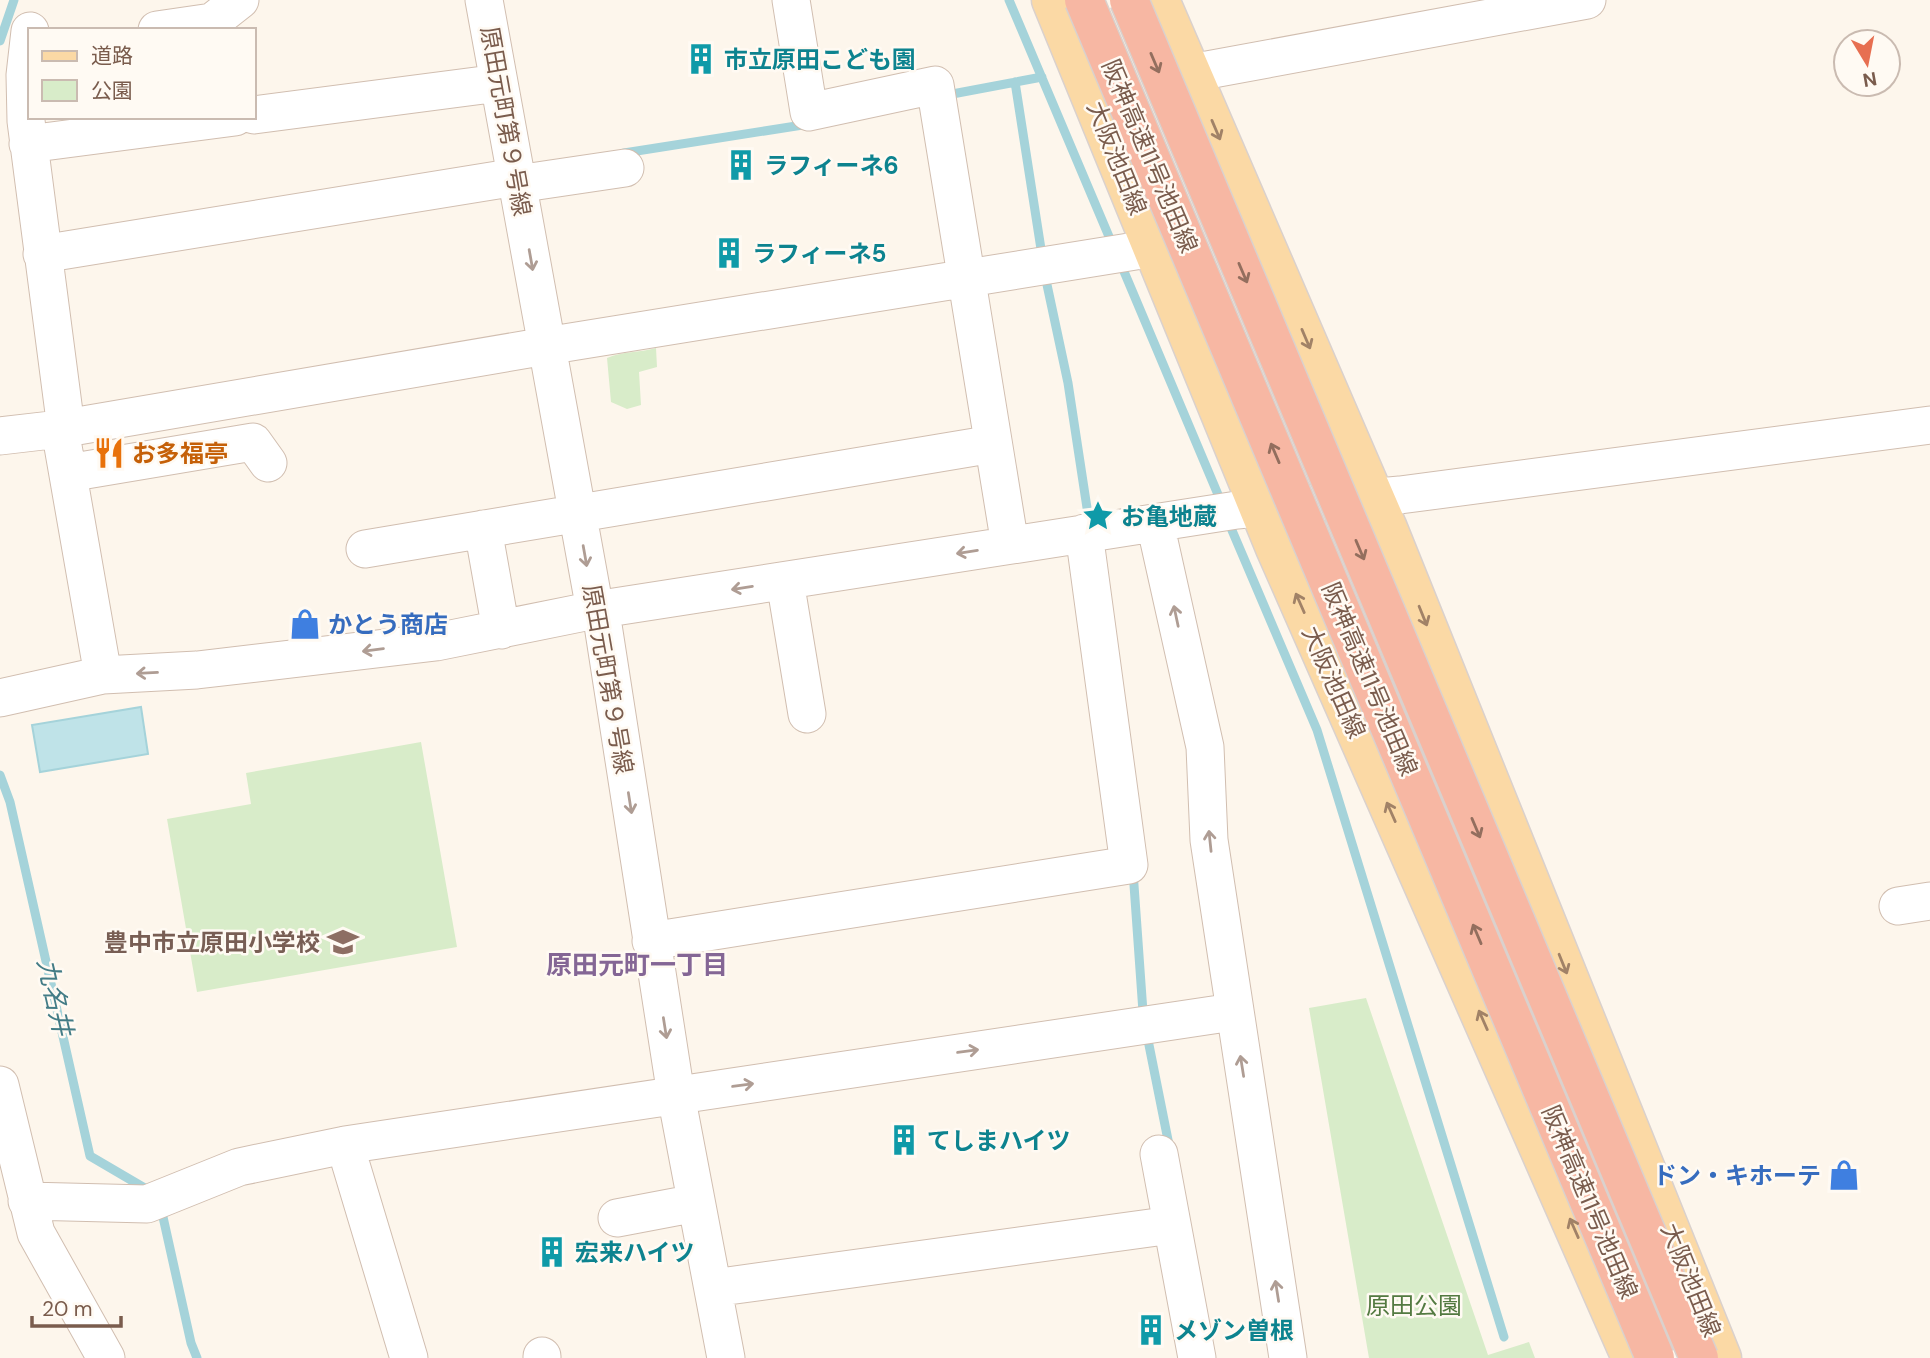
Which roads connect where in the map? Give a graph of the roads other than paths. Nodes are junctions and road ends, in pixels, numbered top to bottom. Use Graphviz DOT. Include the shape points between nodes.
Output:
graph roads {
  1 [pos="34,0"];
  2 [pos="240,0"];
  3 [pos="484,0"];
  4 [pos="791,0"];
  5 [pos="1051,0"];
  6 [pos="1084,0"];
  7 [pos="1129,0"];
  8 [pos="1160,0"];
  9 [pos="1587,0"];
  10 [pos="30,28"];
  11 [pos="171,28"];
  12 [pos="28,48"];
  13 [pos="1191,73"];
  14 [pos="499,83"];
  15 [pos="256,115"];
  16 [pos="220,119"];
  17 [pos="28,144"];
  18 [pos="625,167"];
  19 [pos="517,180"];
  20 [pos="1127,252"];
  21 [pos="42,254"];
  22 [pos="965,278"];
  23 [pos="546,346"];
  24 [pos="1930,425"];
  25 [pos="63,428"];
  26 [pos="0,436"];
  27 [pos="993,444"];
  28 [pos="268,463"];
  29 [pos="68,473"];
  30 [pos="1374,498"];
  31 [pos="1235,511"];
  32 [pos="577,513"];
  33 [pos="1155,523"];
  34 [pos="483,529"];
  35 [pos="1084,533"];
  36 [pos="1010,545"];
  37 [pos="365,549"];
  38 [pos="785,581"];
  39 [pos="595,610"];
  40 [pos="501,630"];
  41 [pos="103,675"];
  42 [pos="0,698"];
  43 [pos="807,714"];
  44 [pos="651,941"];
  45 [pos="1233,1012"];
  46 [pos="0,1085"];
  47 [pos="676,1095"];
  48 [pos="345,1145"];
  49 [pos="1159,1154"];
  50 [pos="27,1201"];
  51 [pos="696,1203"];
  52 [pos="617,1218"];
  53 [pos="1172,1225"];
  54 [pos="712,1288"];
  55 [pos="106,1358"];
  56 [pos="409,1358"];
  57 [pos="726,1358"];
  58 [pos="1197,1358"];
  59 [pos="1287,1358"];
  60 [pos="1631,1358"];
  61 [pos="1655,1358"];
  62 [pos="1699,1358"];
  63 [pos="1722,1358"];
  1 -- 10 [label="street"];
  2 -- 11 [label="street" via="212,22"];
  3 -- 14 [label="street, 原田元町第９号線"];
  4 -- 22 [label="street" via="808,112 936,85"];
  5 -- 20 [label="main road, 大阪池田線"];
  61 -- 6 [label="highway, 阪神高速11号池田線, one-way, bridge"];
  7 -- 62 [label="highway, 阪神高速11号池田線, one-way, bridge"];
  8 -- 13 [label="main road, 大阪池田線"];
  9 -- 13 [label="street"];
  12 -- 17 [label="street"];
  13 -- 30 [label="main road, 大阪池田線, one-way"];
  14 -- 15 [label="street"];
  14 -- 19 [label="street, 原田元町第９号線"];
  16 -- 17 [label="street"];
  17 -- 21 [label="street"];
  18 -- 19 [label="street"];
  19 -- 21 [label="street"];
  19 -- 23 [label="street, 原田元町第９号線, one-way"];
  20 -- 22 [label="street"];
  20 -- 31 [label="main road, 大阪池田線"];
  21 -- 25 [label="street"];
  22 -- 23 [label="street"];
  22 -- 27 [label="street"];
  23 -- 25 [label="street"];
  23 -- 32 [label="street, 原田元町第９号線"];
  24 -- 30 [label="street"];
  25 -- 26 [label="street"];
  25 -- 29 [label="street"];
  27 -- 32 [label="street"];
  27 -- 36 [label="street"];
  28 -- 29 [label="street" via="253,442"];
  29 -- 41 [label="street"];
  30 -- 31 [label="street"];
  30 -- 63 [label="main road, 大阪池田線, one-way"];
  31 -- 33 [label="street"];
  60 -- 31 [label="main road, 大阪池田線, one-way"];
  32 -- 34 [label="street"];
  32 -- 39 [label="street, 原田元町第９号線, one-way"];
  33 -- 35 [label="street"];
  45 -- 33 [label="street, one-way" via="1209,840 1205,747"];
  34 -- 37 [label="street"];
  34 -- 40 [label="street"];
  35 -- 36 [label="street"];
  35 -- 44 [label="street" via="1129,865"];
  36 -- 38 [label="street, one-way"];
  38 -- 39 [label="street, one-way"];
  38 -- 43 [label="street"];
  39 -- 40 [label="street"];
  39 -- 44 [label="street, 原田元町第９号線, one-way" via="603,625"];
  40 -- 41 [label="street, one-way" via="291,661"];
  41 -- 42 [label="street"];
  44 -- 47 [label="street, 原田元町第９号線, one-way"];
  47 -- 45 [label="street, one-way"];
  59 -- 45 [label="street, one-way"];
  46 -- 50 [label="street"];
  47 -- 48 [label="street"];
  47 -- 51 [label="street, 原田元町第９号線"];
  48 -- 50 [label="street" via="239,1167 147,1204"];
  48 -- 56 [label="street"];
  49 -- 53 [label="street"];
  50 -- 55 [label="street" via="36,1233"];
  51 -- 52 [label="street"];
  51 -- 54 [label="street, 原田元町第９号線"];
  53 -- 54 [label="street"];
  53 -- 58 [label="street"];
  54 -- 57 [label="street, 原田元町第９号線"];
}
